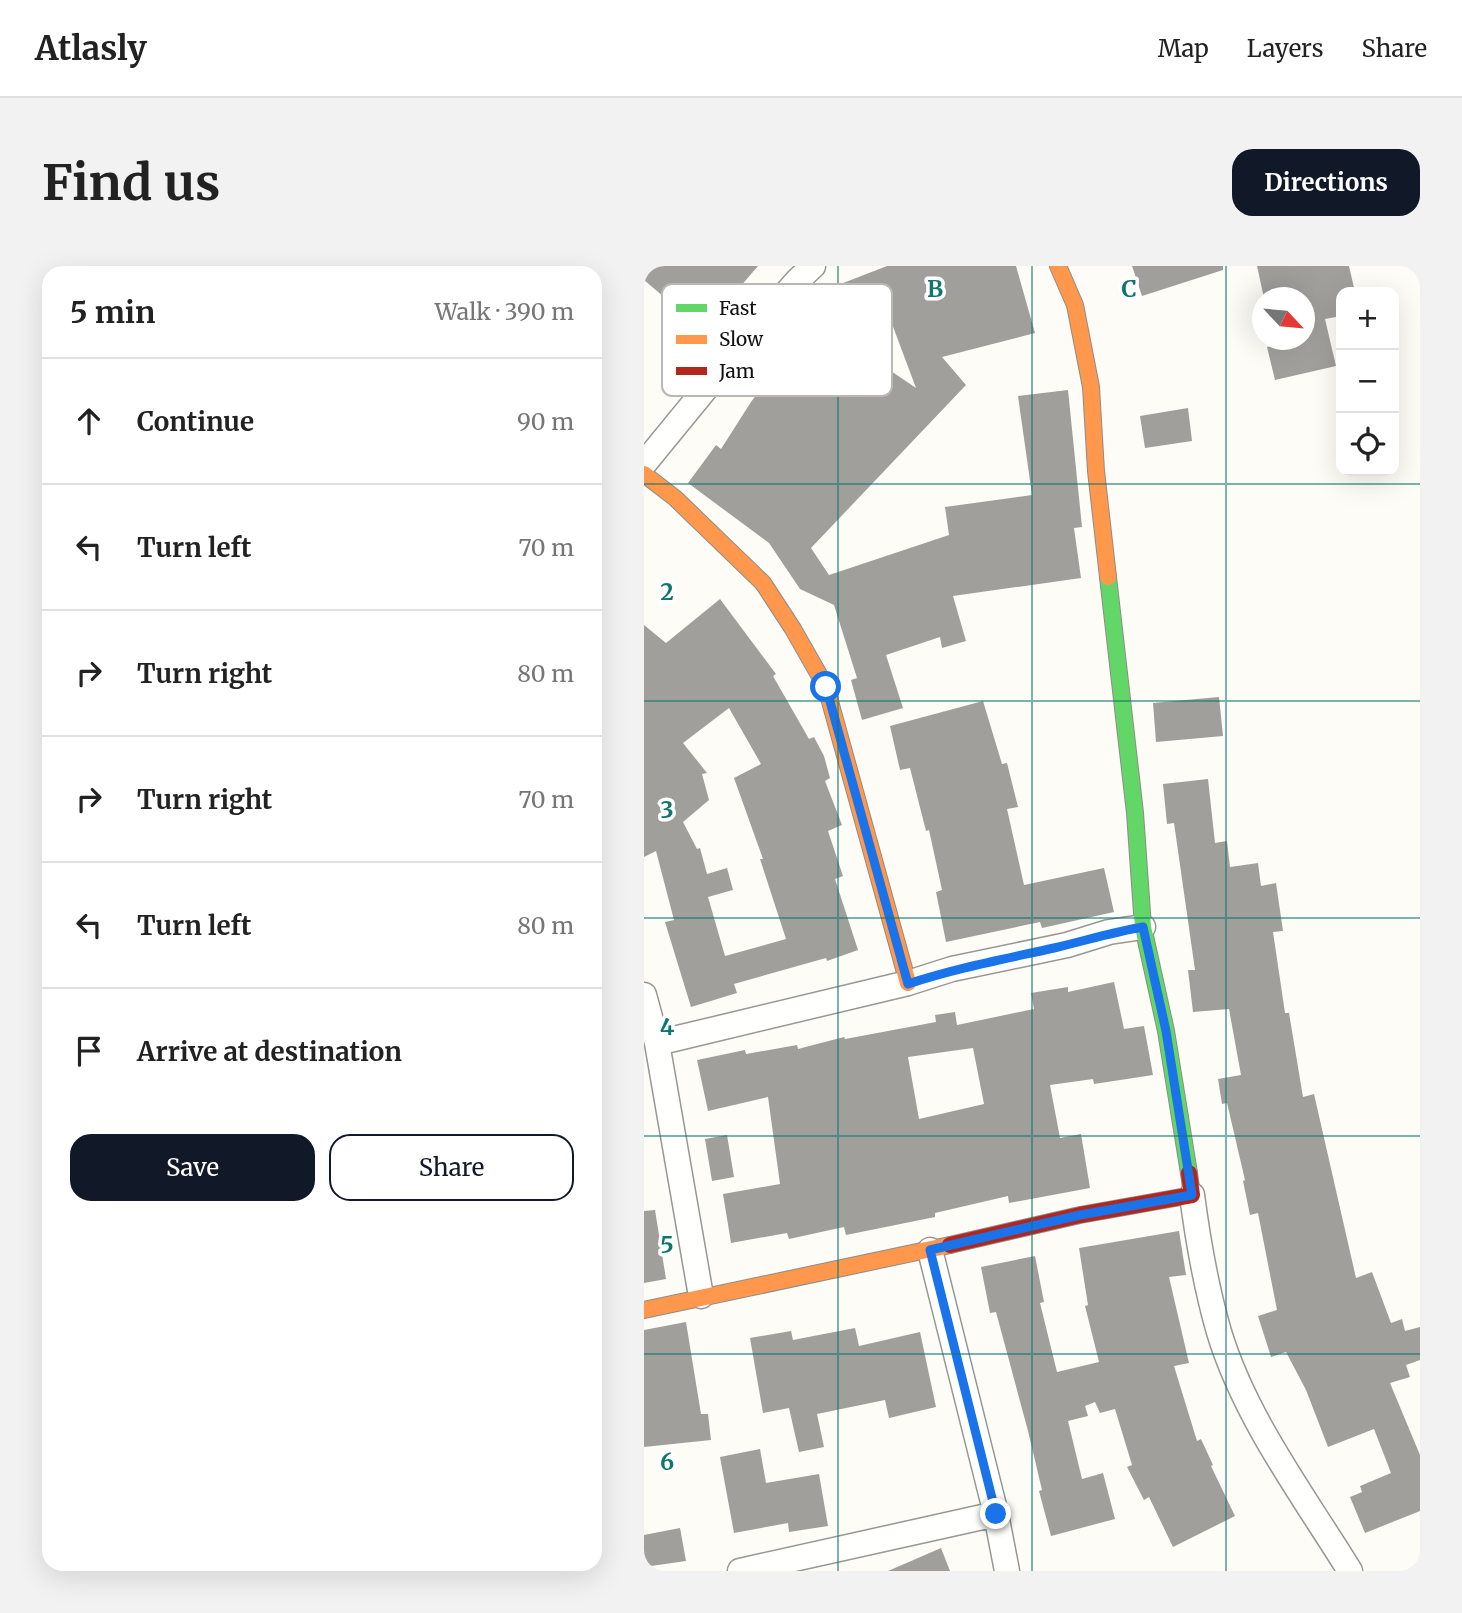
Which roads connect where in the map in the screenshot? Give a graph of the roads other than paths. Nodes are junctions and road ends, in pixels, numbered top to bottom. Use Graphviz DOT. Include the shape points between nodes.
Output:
graph roads {
  1 [pos="813,266"];
  2 [pos="1058,266"];
  3 [pos="794,284"];
  4 [pos="700,396"];
  5 [pos="644,464"];
  6 [pos="644,474"];
  7 [pos="1143,927"];
  8 [pos="908,984"];
  9 [pos="644,995"];
  10 [pos="657,1043"];
  11 [pos="1192,1195"];
  12 [pos="930,1250"];
  13 [pos="701,1296"];
  14 [pos="644,1310"];
  15 [pos="996,1514"];
  16 [pos="740,1571"];
  17 [pos="1007,1571"];
  18 [pos="1350,1571"];
  1 -- 3 [label="street"];
  2 -- 7 [label="street" via="1075,305 1091,387"];
  4 -- 5 [label="street"];
  6 -- 8 [label="street" via="763,583 826,687"];
  7 -- 8 [label="street" via="952,969"];
  7 -- 11 [label="street" via="1166,1031"];
  8 -- 10 [label="street"];
  9 -- 10 [label="street"];
  10 -- 13 [label="street"];
  11 -- 12 [label="street"];
  11 -- 18 [label="street" via="1220,1334 1241,1387 1262,1430"];
  12 -- 13 [label="street"];
  12 -- 15 [label="street"];
  13 -- 14 [label="street"];
  15 -- 16 [label="street"];
  15 -- 17 [label="street"];
}
